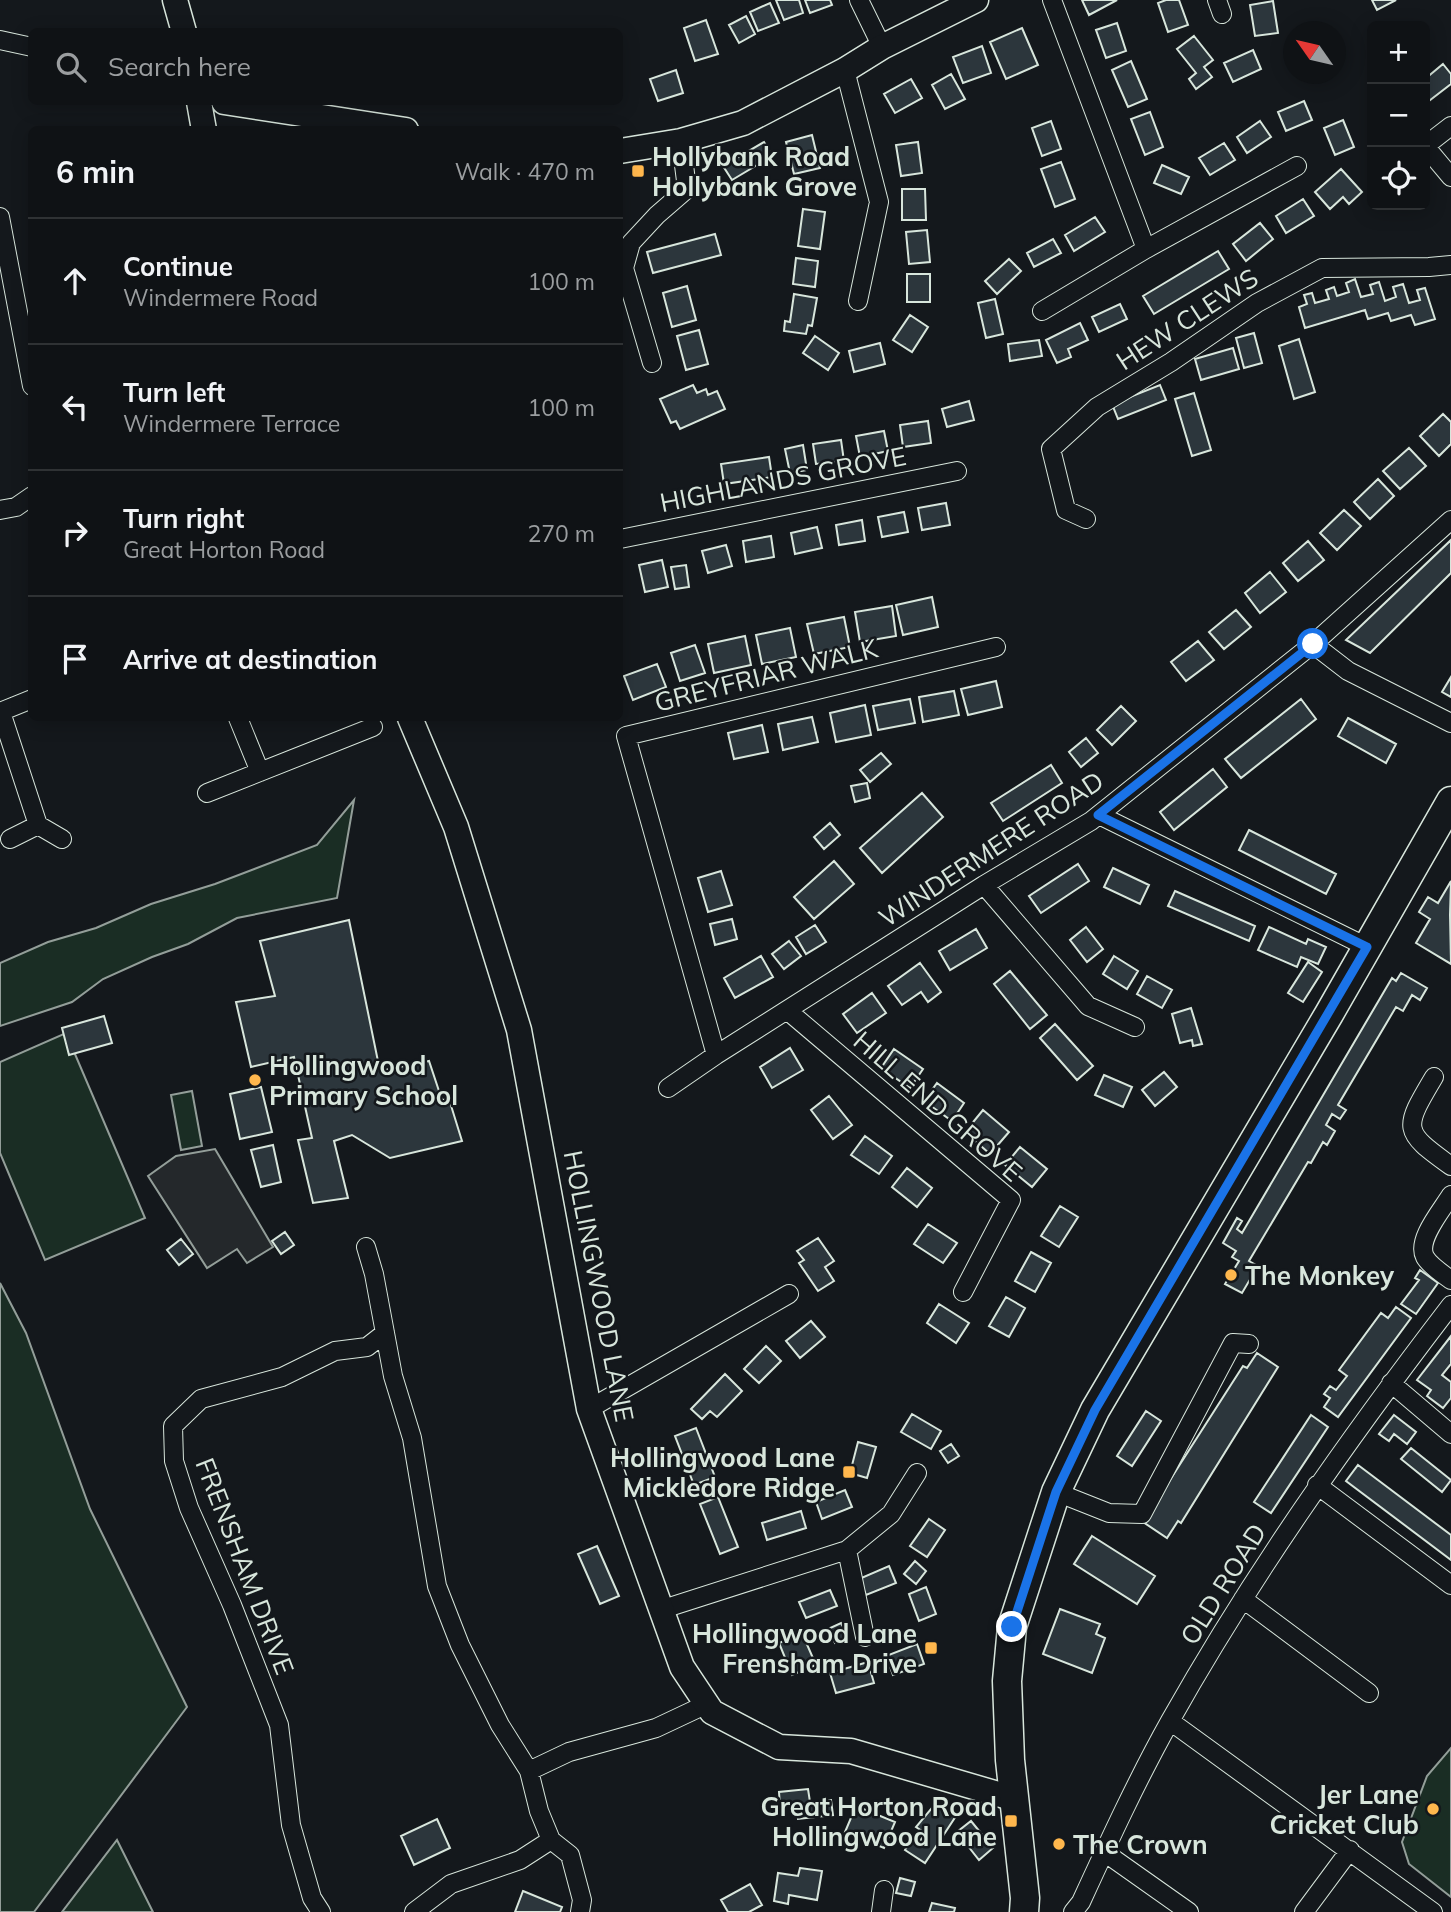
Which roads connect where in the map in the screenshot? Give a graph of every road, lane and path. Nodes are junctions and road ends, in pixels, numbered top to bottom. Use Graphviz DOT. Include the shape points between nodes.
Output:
graph roads {
  1 [pos="175,0"];
  2 [pos="859,0"];
  3 [pos="976,0"];
  4 [pos="1052,0"];
  5 [pos="183,28"];
  6 [pos="0,40"];
  7 [pos="28,46"];
  8 [pos="882,47"];
  9 [pos="845,69"];
  10 [pos="200,105"];
  11 [pos="244,105"];
  12 [pos="203,126"];
  13 [pos="380,126"];
  14 [pos="1451,126"];
  15 [pos="681,141"];
  16 [pos="623,151"];
  17 [pos="1297,166"];
  18 [pos="1451,177"];
  19 [pos="0,217"];
  20 [pos="1146,250"];
  21 [pos="4,259"];
  22 [pos="1451,265"];
  23 [pos="858,301"];
  24 [pos="1042,312"];
  25 [pos="652,363"];
  26 [pos="28,368"];
  27 [pos="957,471"];
  28 [pos="28,499"];
  29 [pos="0,510"];
  30 [pos="1087,519"];
  31 [pos="1451,520"];
  32 [pos="623,538"];
  33 [pos="1313,644"];
  34 [pos="996,647"];
  35 [pos="28,701"];
  36 [pos="0,712"];
  37 [pos="239,721"];
  38 [pos="411,721"];
  39 [pos="1451,723"];
  40 [pos="373,727"];
  41 [pos="260,772"];
  42 [pos="207,793"];
  43 [pos="1451,801"];
  44 [pos="1098,815"];
  45 [pos="38,825"];
  46 [pos="10,839"];
  47 [pos="62,839"];
  48 [pos="984,886"];
  49 [pos="1367,947"];
  50 [pos="788,1011"];
  51 [pos="1135,1027"];
  52 [pos="716,1055"];
  53 [pos="1434,1077"];
  54 [pos="668,1088"];
  55 [pos="1451,1166"];
  56 [pos="1451,1195"];
  57 [pos="366,1247"];
  58 [pos="1451,1280"];
  59 [pos="963,1292"];
  60 [pos="789,1294"];
  61 [pos="1451,1305"];
  62 [pos="385,1333"];
  63 [pos="1249,1344"];
  64 [pos="1391,1383"];
  65 [pos="589,1409"];
  66 [pos="1451,1434"];
  67 [pos="917,1473"];
  68 [pos="1317,1485"];
  69 [pos="1056,1492"];
  70 [pos="847,1550"];
  71 [pos="1451,1585"];
  72 [pos="1243,1599"];
  73 [pos="660,1609"];
  74 [pos="865,1637"];
  75 [pos="1369,1693"];
  76 [pos="707,1704"];
  77 [pos="1170,1721"];
  78 [pos="529,1771"];
  79 [pos="1015,1799"];
  80 [pos="551,1840"];
  81 [pos="1350,1850"];
  82 [pos="1104,1852"];
  83 [pos="884,1890"];
  84 [pos="321,1912"];
  85 [pos="414,1912"];
  86 [pos="579,1912"];
  87 [pos="881,1912"];
  88 [pos="1024,1912"];
  89 [pos="1073,1912"];
  90 [pos="1189,1912"];
  91 [pos="1304,1912"];
  92 [pos="1433,1912"];
  1 -- 5 [label="street"];
  2 -- 8 [label="street"];
  3 -- 8 [label="street"];
  4 -- 20 [label="street"];
  6 -- 7 [label="street"];
  8 -- 9 [label="street"];
  9 -- 15 [label="street" via="743,123"];
  9 -- 23 [label="street" via="879,202"];
  10 -- 12 [label="street"];
  11 -- 13 [label="street"];
  14 -- 18 [label="street" via="1425,146"];
  15 -- 16 [label="street"];
  15 -- 25 [label="street" via="687,189 631,243 624,268"];
  17 -- 20 [label="street"];
  19 -- 21 [label="street"];
  20 -- 24 [label="street"];
  21 -- 26 [label="street"];
  22 -- 30 [label="street, HEW CLEWS" via="1322,268 1257,303 1097,407 1051,449 1066,510"];
  27 -- 32 [label="street, HIGHLANDS GROVE"];
  28 -- 29 [label="street"];
  31 -- 33 [label="street, WINDERMERE ROAD"];
  33 -- 39 [label="street" via="1348,671"];
  33 -- 44 [label="street, WINDERMERE ROAD"];
  34 -- 52 [label="street, GREYFRIAR WALK" via="626,736"];
  35 -- 36 [label="street"];
  36 -- 45 [label="street"];
  37 -- 41 [label="street"];
  38 -- 65 [label="street, HOLLINGWOOD LANE" via="456,827 519,1030"];
  40 -- 41 [label="street"];
  41 -- 42 [label="street"];
  43 -- 49 [label="main road"];
  44 -- 48 [label="street, WINDERMERE ROAD"];
  44 -- 49 [label="street"];
  45 -- 46 [label="street"];
  45 -- 47 [label="street"];
  48 -- 50 [label="street, WINDERMERE ROAD"];
  48 -- 51 [label="street" via="1088,1006"];
  49 -- 69 [label="main road" via="1095,1410"];
  50 -- 52 [label="street, WINDERMERE ROAD"];
  50 -- 59 [label="street, HILL END GROVE" via="1011,1200"];
  52 -- 54 [label="street, WINDERMERE ROAD"];
  53 -- 55 [label="street" via="1417,1105 1413,1133"];
  56 -- 58 [label="street" via="1423,1247 1426,1260"];
  57 -- 62 [label="street"];
  60 -- 65 [label="street"];
  61 -- 64 [label="street, OLD ROAD"];
  62 -- 78 [label="street" via="412,1438 436,1586 500,1726"];
  62 -- 84 [label="street, FRENSHAM DRIVE" via="367,1347 335,1352 282,1377 201,1399 173,1426 174,1461 189,1508 279,1724 291,1825 312,1898"];
  63 -- 69 [label="street" via="1233,1343 1142,1514 1109,1513"];
  64 -- 66 [label="street"];
  64 -- 68 [label="street, OLD ROAD"];
  65 -- 73 [label="street, HOLLINGWOOD LANE"];
  67 -- 70 [label="street" via="891,1514"];
  68 -- 71 [label="street"];
  68 -- 72 [label="street, OLD ROAD"];
  69 -- 79 [label="main road" via="1012,1627 1007,1681"];
  70 -- 73 [label="street"];
  70 -- 74 [label="street"];
  72 -- 75 [label="street"];
  72 -- 77 [label="street, OLD ROAD"];
  73 -- 76 [label="street, HOLLINGWOOD LANE" via="682,1667"];
  76 -- 78 [label="street" via="656,1728 569,1752"];
  76 -- 79 [label="street, HOLLINGWOOD LANE" via="712,1712 779,1747 851,1751"];
  77 -- 81 [label="street"];
  77 -- 82 [label="street, OLD ROAD"];
  78 -- 80 [label="street"];
  79 -- 88 [label="main road"];
  80 -- 85 [label="street" via="520,1860 451,1884"];
  80 -- 86 [label="street" via="570,1855 582,1899"];
  81 -- 91 [label="street"];
  81 -- 92 [label="street"];
  82 -- 89 [label="street, OLD ROAD"];
  82 -- 90 [label="street"];
  83 -- 87 [label="street"];
}
